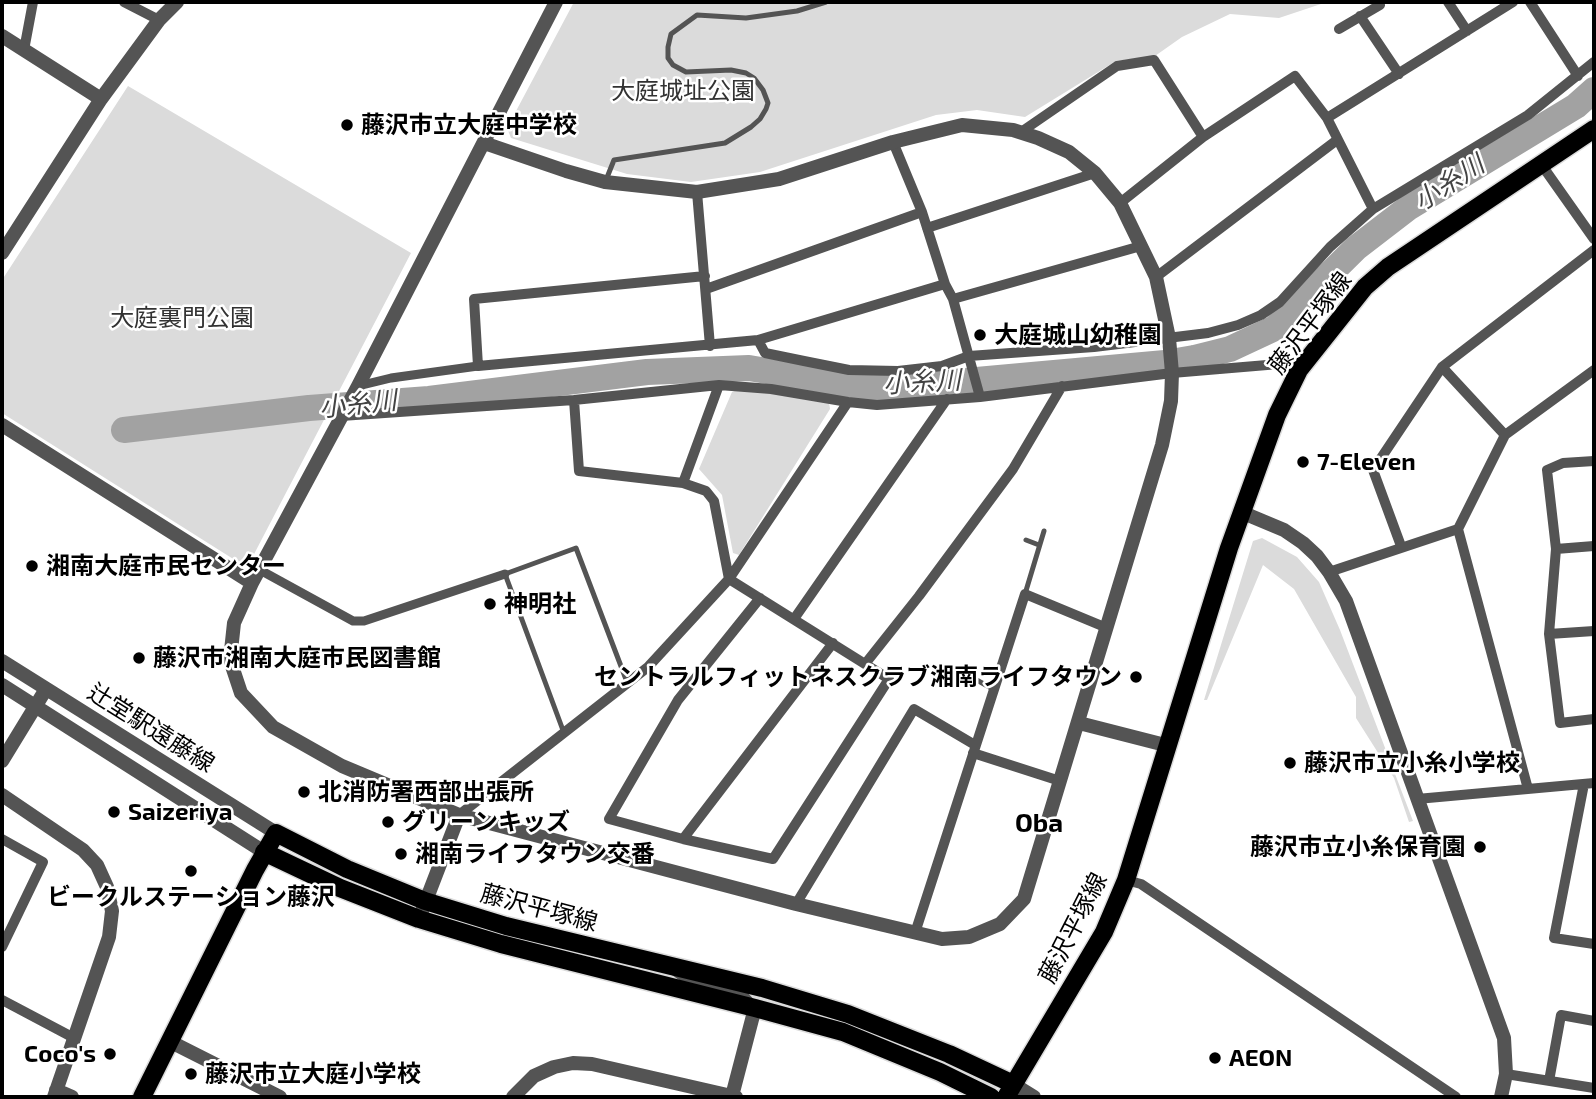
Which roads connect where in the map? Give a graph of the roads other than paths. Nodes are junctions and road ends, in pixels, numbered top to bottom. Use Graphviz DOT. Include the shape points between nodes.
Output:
graph roads {
  1 [pos="33,2"];
  2 [pos="124,2"];
  3 [pos="177,2"];
  4 [pos="556,2"];
  5 [pos="826,2"];
  6 [pos="1448,2"];
  7 [pos="1513,2"];
  8 [pos="1530,2"];
  9 [pos="1380,5"];
  10 [pos="1360,16"];
  11 [pos="159,20"];
  12 [pos="1339,29"];
  13 [pos="1467,31"];
  14 [pos="2,36"];
  15 [pos="24,50"];
  16 [pos="1594,62"];
  17 [pos="1399,74"];
  18 [pos="1578,76"];
  19 [pos="101,99"];
  20 [pos="1326,118"];
  21 [pos="1594,130"];
  22 [pos="1021,132"];
  23 [pos="1203,137"];
  24 [pos="1337,140"];
  25 [pos="893,142"];
  26 [pos="484,143"];
  27 [pos="1541,164"];
  28 [pos="1095,173"];
  29 [pos="605,182"];
  30 [pos="696,192"];
  31 [pos="1120,203"];
  32 [pos="1373,209"];
  33 [pos="922,212"];
  34 [pos="927,228"];
  35 [pos="1594,239"];
  36 [pos="1141,246"];
  37 [pos="1594,250"];
  38 [pos="2,253"];
  39 [pos="705,276"];
  40 [pos="1156,277"];
  41 [pos="945,284"];
  42 [pos="706,289"];
  43 [pos="953,299"];
  44 [pos="758,340"];
  45 [pos="1170,344"];
  46 [pos="710,346"];
  47 [pos="969,356"];
  48 [pos="478,366"];
  49 [pos="1442,367"];
  50 [pos="1172,370"];
  51 [pos="1299,370"];
  52 [pos="1594,370"];
  53 [pos="719,385"];
  54 [pos="358,386"];
  55 [pos="1062,386"];
  56 [pos="979,393"];
  57 [pos="947,399"];
  58 [pos="574,400"];
  59 [pos="848,402"];
  60 [pos="341,416"];
  61 [pos="2,425"];
  62 [pos="1505,435"];
  63 [pos="1594,461"];
  64 [pos="683,483"];
  65 [pos="1241,512"];
  66 [pos="1458,529"];
  67 [pos="1044,531"];
  68 [pos="1026,540"];
  69 [pos="1039,545"];
  70 [pos="1401,546"];
  71 [pos="1594,546"];
  72 [pos="1556,549"];
  73 [pos="1329,572"];
  74 [pos="505,573"];
  75 [pos="256,576"];
  76 [pos="729,579"];
  77 [pos="1025,594"];
  78 [pos="760,598"];
  79 [pos="794,619"];
  80 [pos="1107,628"];
  81 [pos="1594,631"];
  82 [pos="1549,635"];
  83 [pos="833,643"];
  84 [pos="2,661"];
  85 [pos="865,664"];
  86 [pos="953,667"];
  87 [pos="627,682"];
  88 [pos="2,685"];
  89 [pos="46,689"];
  90 [pos="993,689"];
  91 [pos="36,706"];
  92 [pos="1594,719"];
  93 [pos="1079,723"];
  94 [pos="564,733"];
  95 [pos="1169,746"];
  96 [pos="974,749"];
  97 [pos="2,761"];
  98 [pos="1060,781"];
  99 [pos="1589,783"];
  100 [pos="1528,789"];
  101 [pos="2,795"];
  102 [pos="1417,799"];
  103 [pos="459,815"];
  104 [pos="275,832"];
  105 [pos="2,839"];
  106 [pos="683,839"];
  107 [pos="264,852"];
  108 [pos="1126,880"];
  109 [pos="425,901"];
  110 [pos="796,904"];
  111 [pos="419,919"];
  112 [pos="915,933"];
  113 [pos="1594,944"];
  114 [pos="2,947"];
  115 [pos="667,965"];
  116 [pos="2,1000"];
  117 [pos="755,1008"];
  118 [pos="1594,1021"];
  119 [pos="74,1038"];
  120 [pos="169,1041"];
  121 [pos="1506,1074"];
  122 [pos="1549,1081"];
  123 [pos="1586,1090"];
  124 [pos="1010,1091"];
  125 [pos="55,1094"];
  126 [pos="72,1097"];
  127 [pos="142,1097"];
  128 [pos="280,1097"];
  129 [pos="513,1097"];
  130 [pos="734,1097"];
  131 [pos="991,1097"];
  132 [pos="1034,1097"];
  133 [pos="1456,1097"];
  134 [pos="1501,1097"];
  1 -- 15 [label="street"];
  2 -- 11 [label="street"];
  3 -- 11 [label="street"];
  4 -- 26 [label="street"];
  5 -- 29 [label="lane" via="746,18 697,15 680,26 671,34 668,47 673,65 686,72 746,74 763,90 766,109 751,127 724,143 614,160"];
  6 -- 13 [label="street"];
  7 -- 13 [label="street"];
  8 -- 18 [label="street"];
  9 -- 10 [label="street"];
  10 -- 12 [label="street"];
  10 -- 17 [label="street"];
  11 -- 19 [label="street"];
  13 -- 17 [label="street"];
  14 -- 15 [label="street"];
  15 -- 19 [label="street"];
  16 -- 18 [label="street"];
  17 -- 20 [label="street"];
  18 -- 32 [label="street" via="1528,115"];
  19 -- 38 [label="street"];
  20 -- 23 [label="street" via="1295,76"];
  20 -- 24 [label="street"];
  21 -- 27 [label="main road, 藤沢平塚線"];
  22 -- 23 [label="street" via="1117,66 1154,60"];
  22 -- 25 [label="street" via="962,125"];
  22 -- 28 [label="street" via="1069,152"];
  23 -- 31 [label="street"];
  24 -- 32 [label="street"];
  24 -- 40 [label="street"];
  25 -- 30 [label="street" via="779,179"];
  25 -- 33 [label="street"];
  26 -- 29 [label="street"];
  26 -- 54 [label="street"];
  27 -- 35 [label="street"];
  27 -- 51 [label="main road, 藤沢平塚線" via="1365,287"];
  28 -- 31 [label="street"];
  28 -- 34 [label="street"];
  29 -- 30 [label="street"];
  30 -- 39 [label="street"];
  31 -- 36 [label="street"];
  32 -- 45 [label="street" via="1330,247 1280,302 1261,315"];
  33 -- 34 [label="street"];
  33 -- 42 [label="street"];
  34 -- 41 [label="street"];
  36 -- 40 [label="street"];
  36 -- 43 [label="street"];
  37 -- 49 [label="street"];
  39 -- 42 [label="street"];
  39 -- 48 [label="street" via="474,299"];
  40 -- 45 [label="street"];
  41 -- 43 [label="street"];
  41 -- 44 [label="street"];
  42 -- 46 [label="street"];
  43 -- 47 [label="street"];
  44 -- 46 [label="street"];
  44 -- 47 [label="street" via="765,353 849,370 942,366"];
  45 -- 47 [label="street"];
  45 -- 50 [label="street"];
  46 -- 48 [label="street"];
  47 -- 56 [label="street"];
  48 -- 54 [label="street"];
  49 -- 62 [label="street"];
  49 -- 70 [label="street" via="1373,470"];
  50 -- 51 [label="street" via="1279,363"];
  50 -- 55 [label="street"];
  50 -- 80 [label="street" via="1162,445"];
  51 -- 65 [label="main road, 藤沢平塚線"];
  52 -- 62 [label="street"];
  53 -- 58 [label="street"];
  53 -- 59 [label="street"];
  53 -- 64 [label="street"];
  54 -- 60 [label="street"];
  55 -- 56 [label="street"];
  55 -- 85 [label="street" via="1013,469"];
  56 -- 57 [label="street"];
  57 -- 59 [label="street" via="877,405"];
  57 -- 79 [label="street"];
  58 -- 60 [label="street"];
  58 -- 64 [label="street" via="579,471"];
  59 -- 76 [label="street"];
  60 -- 75 [label="street"];
  61 -- 75 [label="street"];
  62 -- 66 [label="street"];
  63 -- 72 [label="street" via="1563,463 1547,470"];
  64 -- 76 [label="street" via="706,491 714,501"];
  65 -- 73 [label="street" via="1284,530 1317,556"];
  65 -- 95 [label="main road, 藤沢平塚線"];
  66 -- 70 [label="street"];
  66 -- 100 [label="street"];
  67 -- 69 [label="lane"];
  68 -- 69 [label="lane"];
  69 -- 77 [label="lane"];
  70 -- 73 [label="street"];
  71 -- 72 [label="street"];
  72 -- 82 [label="street"];
  73 -- 102 [label="street" via="1346,601"];
  74 -- 75 [label="street" via="364,621 353,621"];
  74 -- 87 [label="lane" via="576,548"];
  74 -- 94 [label="lane"];
  75 -- 103 [label="street" via="234,623 230,660 241,693 273,727 342,766"];
  76 -- 78 [label="street"];
  76 -- 87 [label="street" via="648,667"];
  77 -- 80 [label="street"];
  77 -- 90 [label="street"];
  78 -- 79 [label="street"];
  78 -- 106 [label="street" via="678,700 609,820"];
  79 -- 83 [label="street"];
  80 -- 93 [label="street"];
  81 -- 82 [label="street"];
  82 -- 92 [label="street" via="1560,723"];
  83 -- 85 [label="street"];
  83 -- 106 [label="street"];
  84 -- 89 [label="street, 辻堂駅遠藤線"];
  85 -- 106 [label="street" via="889,679 773,859"];
  86 -- 90 [label="lane"];
  87 -- 94 [label="street"];
  88 -- 91 [label="street, 辻堂駅遠藤線"];
  89 -- 91 [label="street"];
  89 -- 104 [label="street, 辻堂駅遠藤線"];
  90 -- 96 [label="street"];
  91 -- 97 [label="street"];
  91 -- 107 [label="street, 辻堂駅遠藤線"];
  93 -- 95 [label="street"];
  93 -- 98 [label="street"];
  94 -- 103 [label="street"];
  95 -- 108 [label="main road, 藤沢平塚線"];
  96 -- 98 [label="street"];
  96 -- 110 [label="street" via="914,709"];
  96 -- 112 [label="street"];
  98 -- 112 [label="street" via="1024,899 1000,924 970,937 942,939"];
  99 -- 100 [label="street"];
  99 -- 113 [label="street" via="1553,938"];
  100 -- 102 [label="street"];
  101 -- 119 [label="street" via="83,850 97,865 107,887 112,911 109,937"];
  102 -- 121 [label="street" via="1504,1038"];
  103 -- 109 [label="street"];
  103 -- 110 [label="street"];
  104 -- 107 [label="main road"];
  104 -- 109 [label="main road, 藤沢平塚線" via="347,869"];
  105 -- 114 [label="street" via="43,862"];
  107 -- 111 [label="main road, 藤沢平塚線"];
  107 -- 120 [label="main road"];
  108 -- 124 [label="main road, 藤沢平塚線" via="1104,932"];
  108 -- 133 [label="street" via="1141,884"];
  109 -- 111 [label="street"];
  109 -- 115 [label="main road, 藤沢平塚線"];
  110 -- 112 [label="street"];
  111 -- 117 [label="main road, 藤沢平塚線"];
  115 -- 117 [label="street" via="686,979 740,992"];
  115 -- 124 [label="main road, 藤沢平塚線" via="848,1014 949,1054"];
  116 -- 119 [label="street"];
  117 -- 130 [label="street"];
  117 -- 131 [label="main road, 藤沢平塚線" via="844,1032"];
  118 -- 122 [label="street" via="1561,1015"];
  119 -- 125 [label="street"];
  120 -- 127 [label="main road"];
  120 -- 128 [label="street"];
  121 -- 122 [label="street"];
  121 -- 134 [label="street"];
  122 -- 123 [label="street"];
  124 -- 132 [label="street"];
  125 -- 126 [label="street"];
  129 -- 130 [label="street" via="534,1076 573,1063"];
}
